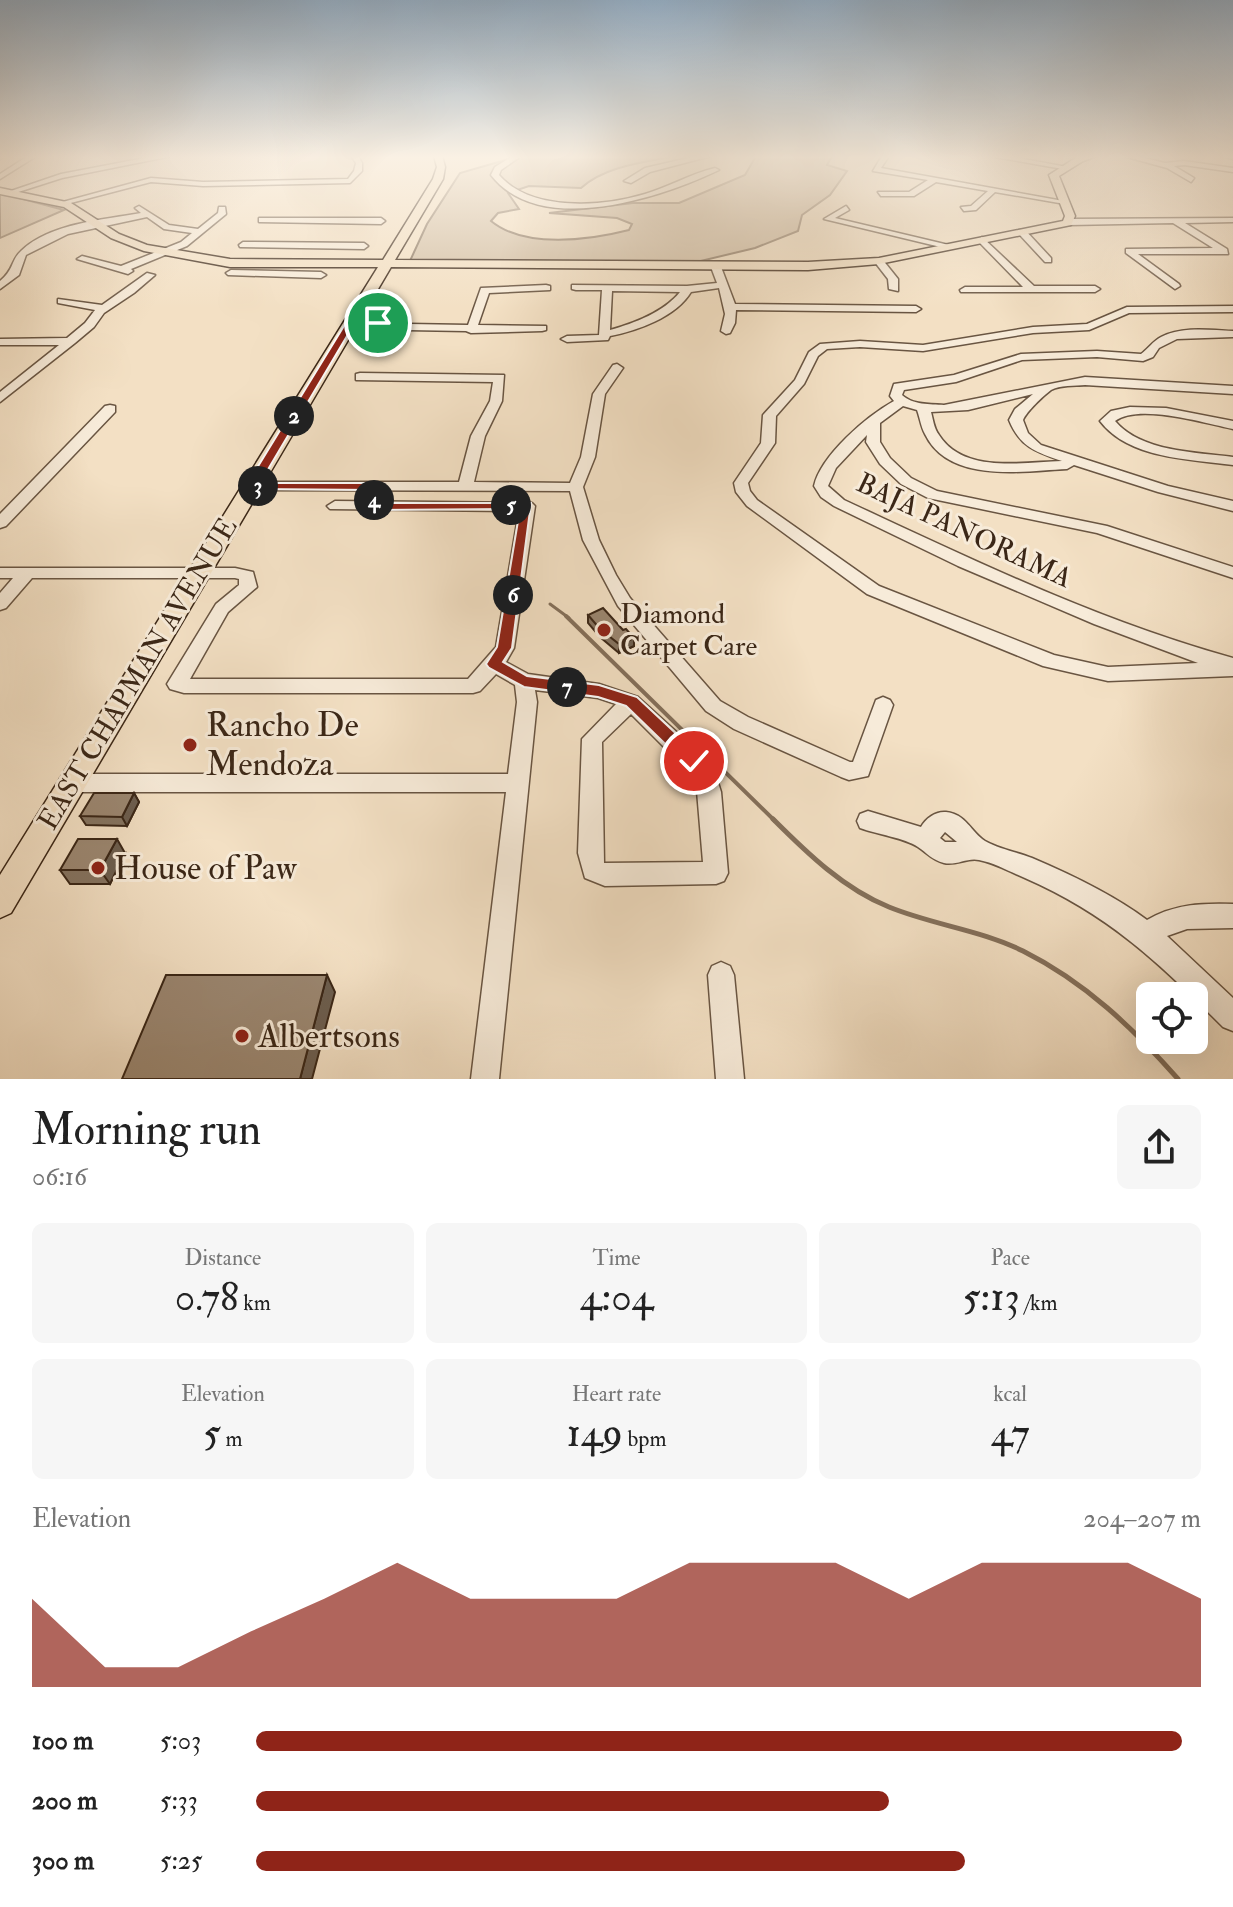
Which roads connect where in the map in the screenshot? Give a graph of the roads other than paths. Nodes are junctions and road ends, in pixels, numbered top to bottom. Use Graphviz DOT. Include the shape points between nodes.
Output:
graph roads {
  1 [pos="71,206"];
  2 [pos="421,206"];
  3 [pos="975,206"];
  4 [pos="1067,206"];
  5 [pos="846,208"];
  6 [pos="222,209"];
  7 [pos="327,209"];
  8 [pos="964,209"];
  9 [pos="262,220"];
  10 [pos="1174,220"];
  11 [pos="1233,220"];
  12 [pos="317,221"];
  13 [pos="381,221"];
  14 [pos="1069,222"];
  15 [pos="96,224"];
  16 [pos="309,229"];
  17 [pos="200,232"];
  18 [pos="1022,232"];
  19 [pos="302,238"];
  20 [pos="982,240"];
  21 [pos="243,245"];
  22 [pos="294,246"];
  23 [pos="364,246"];
  24 [pos="949,246"];
  25 [pos="164,253"];
  26 [pos="1228,254"];
  27 [pos="82,259"];
  28 [pos="1048,260"];
  29 [pos="879,261"];
  30 [pos="385,266"];
  31 [pos="639,267"];
  32 [pos="716,267"];
  33 [pos="120,270"];
  34 [pos="273,270"];
  35 [pos="231,273"];
  36 [pos="321,275"];
  37 [pos="722,285"];
  38 [pos="0,286"];
  39 [pos="1175,286"];
  40 [pos="576,287"];
  41 [pos="546,288"];
  42 [pos="607,288"];
  43 [pos="640,288"];
  44 [pos="687,289"];
  45 [pos="894,289"];
  46 [pos="1031,289"];
  47 [pos="1095,289"];
  48 [pos="965,290"];
  49 [pos="62,301"];
  50 [pos="731,307"];
  51 [pos="103,308"];
  52 [pos="916,309"];
  53 [pos="1233,309"];
  54 [pos="350,325"];
  55 [pos="542,328"];
  56 [pos="471,330"];
  57 [pos="726,331"];
  58 [pos="605,334"];
  59 [pos="1233,334"];
  60 [pos="567,339"];
  61 [pos="71,341"];
  62 [pos="0,342"];
  63 [pos="617,368"];
  64 [pos="360,377"];
  65 [pos="0,383"];
  66 [pos="18,383"];
  67 [pos="1046,390"];
  68 [pos="1233,390"];
  69 [pos="0,398"];
  70 [pos="902,402"];
  71 [pos="923,408"];
  72 [pos="110,409"];
  73 [pos="874,420"];
  74 [pos="1233,425"];
  75 [pos="1233,461"];
  76 [pos="1082,464"];
  77 [pos="252,486"];
  78 [pos="380,487"];
  79 [pos="465,487"];
  80 [pos="576,487"];
  81 [pos="335,506"];
  82 [pos="1233,506"];
  83 [pos="372,507"];
  84 [pos="0,523"];
  85 [pos="0,573"];
  86 [pos="27,573"];
  87 [pos="199,573"];
  88 [pos="1233,573"];
  89 [pos="0,604"];
  90 [pos="494,664"];
  91 [pos="1233,667"];
  92 [pos="525,692"];
  93 [pos="631,702"];
  94 [pos="883,705"];
  95 [pos="72,783"];
  96 [pos="517,783"];
  97 [pos="868,821"];
  98 [pos="0,903"];
  99 [pos="1233,916"];
  100 [pos="1147,936"];
  101 [pos="721,975"];
  102 [pos="1233,1017"];
  103 [pos="485,1079"];
  104 [pos="730,1079"];
  1 -- 15 [label="main road"];
  2 -- 30 [label="main road, EAST CHAPMAN AVENUE"];
  3 -- 8 [label="street"];
  4 -- 14 [label="main road"];
  5 -- 24 [label="street" via="828,219"];
  6 -- 17 [label="street"];
  7 -- 12 [label="street"];
  9 -- 12 [label="street"];
  10 -- 11 [label="street"];
  10 -- 14 [label="street"];
  10 -- 26 [label="street"];
  12 -- 13 [label="street"];
  12 -- 16 [label="street"];
  14 -- 18 [label="main road"];
  15 -- 17 [label="street" via="142,212 167,227"];
  15 -- 25 [label="main road" via="121,240"];
  15 -- 38 [label="street" via="27,250 18,259 16,273"];
  17 -- 25 [label="street"];
  18 -- 20 [label="main road"];
  18 -- 28 [label="street"];
  19 -- 22 [label="street"];
  20 -- 24 [label="main road"];
  20 -- 46 [label="street"];
  21 -- 22 [label="street"];
  22 -- 23 [label="street"];
  22 -- 34 [label="street"];
  24 -- 29 [label="main road"];
  25 -- 33 [label="street"];
  25 -- 34 [label="main road"];
  26 -- 39 [label="street" via="1129,251"];
  27 -- 33 [label="street"];
  29 -- 32 [label="main road"];
  29 -- 45 [label="street"];
  30 -- 31 [label="main road"];
  30 -- 34 [label="main road"];
  30 -- 54 [label="main road, EAST CHAPMAN AVENUE"];
  31 -- 32 [label="main road"];
  31 -- 43 [label="street"];
  32 -- 37 [label="street"];
  33 -- 51 [label="street" via="150,275"];
  34 -- 35 [label="street"];
  34 -- 36 [label="street"];
  37 -- 44 [label="street"];
  37 -- 50 [label="street"];
  40 -- 42 [label="street"];
  41 -- 56 [label="street" via="485,290"];
  42 -- 43 [label="street"];
  42 -- 58 [label="street"];
  43 -- 44 [label="street"];
  44 -- 58 [label="street" via="682,298 628,330"];
  46 -- 47 [label="street"];
  46 -- 48 [label="street"];
  49 -- 51 [label="street"];
  50 -- 52 [label="street"];
  50 -- 57 [label="street"];
  51 -- 61 [label="street"];
  53 -- 91 [label="street" via="1127,310 1089,327 1033,330 923,348 824,346 770,415 768,443 741,483 752,503 873,590 1034,655 1108,674"];
  54 -- 56 [label="street"];
  54 -- 77 [label="main road, EAST CHAPMAN AVENUE"];
  55 -- 56 [label="street"];
  58 -- 60 [label="street" via="598,340"];
  59 -- 70 [label="street, BAJA PANORAMA" via="1173,337 1143,358 1015,358 956,378 898,387 896,396"];
  61 -- 62 [label="street"];
  61 -- 66 [label="street"];
  63 -- 80 [label="street" via="599,394 588,457"];
  64 -- 79 [label="street" via="500,378"];
  65 -- 66 [label="street"];
  66 -- 69 [label="street"];
  67 -- 68 [label="street" via="1093,381"];
  67 -- 71 [label="street"];
  67 -- 76 [label="street" via="1018,414 1018,429 1036,448"];
  70 -- 71 [label="street"];
  70 -- 73 [label="street, BAJA PANORAMA"];
  71 -- 76 [label="street" via="933,437 961,460 995,466"];
  72 -- 84 [label="street"];
  73 -- 88 [label="street" via="873,442 885,461 906,481 933,495 1111,532"];
  73 -- 91 [label="street, BAJA PANORAMA" via="822,477 821,485 832,498 1100,620"];
  74 -- 75 [label="street" via="1145,410 1117,413 1107,421 1116,432 1141,444"];
  76 -- 82 [label="street"];
  77 -- 78 [label="street"];
  77 -- 87 [label="main road, EAST CHAPMAN AVENUE"];
  78 -- 79 [label="street"];
  78 -- 83 [label="street"];
  79 -- 80 [label="street"];
  80 -- 94 [label="street" via="591,540 624,602 713,706 849,771 860,770"];
  81 -- 83 [label="street"];
  83 -- 90 [label="street" via="527,506 505,648"];
  85 -- 86 [label="street"];
  86 -- 87 [label="street"];
  86 -- 89 [label="street"];
  87 -- 90 [label="street" via="235,573 250,581 222,608 177,684 473,686"];
  87 -- 95 [label="main road, EAST CHAPMAN AVENUE"];
  90 -- 92 [label="street"];
  92 -- 93 [label="street" via="599,691"];
  92 -- 96 [label="street"];
  93 -- 93 [label="street" via="706,776 716,873 605,875 593,870 592,739"];
  95 -- 96 [label="street"];
  95 -- 98 [label="main road, EAST CHAPMAN AVENUE"];
  96 -- 103 [label="street"];
  97 -- 100 [label="street" via="926,839 946,854 976,848 1079,891"];
  99 -- 100 [label="street" via="1177,917"];
  100 -- 102 [label="street"];
  101 -- 104 [label="street"];
}
